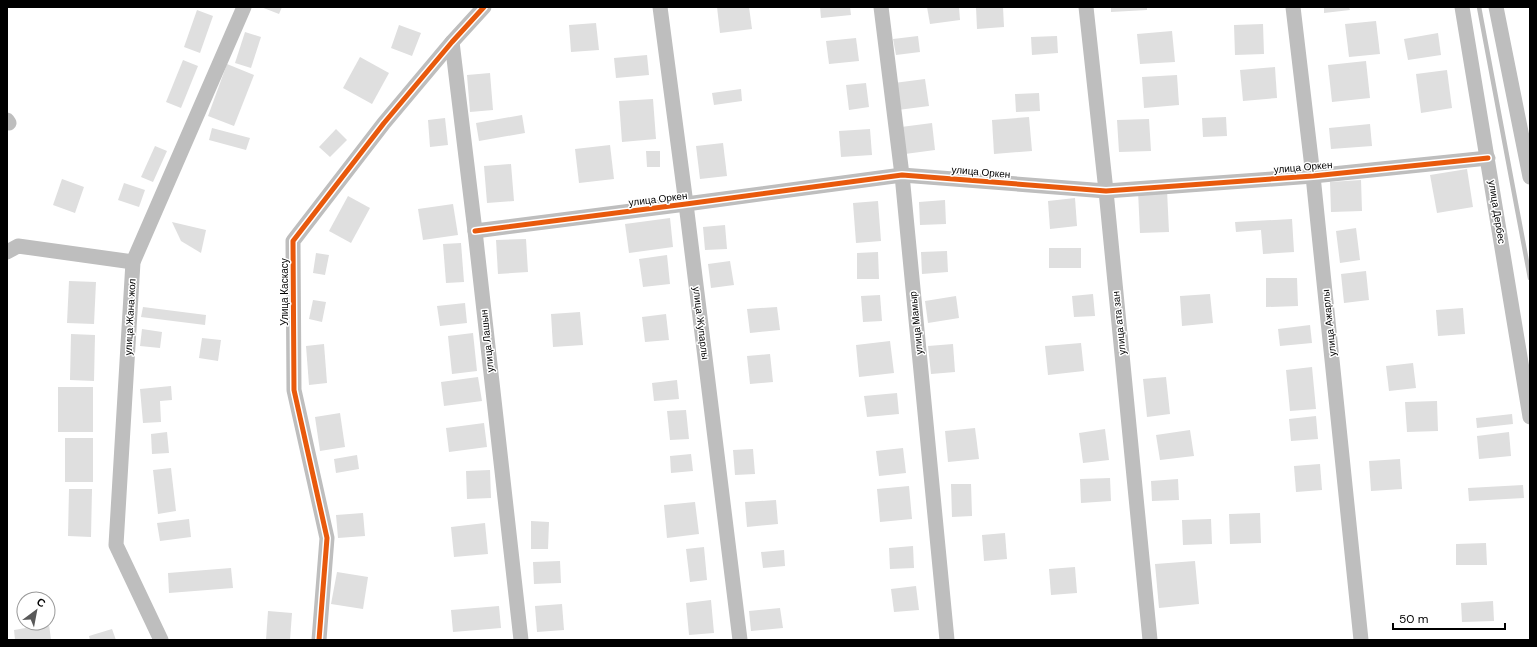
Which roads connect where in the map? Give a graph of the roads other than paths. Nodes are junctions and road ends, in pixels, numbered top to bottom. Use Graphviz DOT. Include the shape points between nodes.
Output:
graph roads {
  1 [pos="244,7"];
  2 [pos="484,7"];
  3 [pos="660,7"];
  4 [pos="881,7"];
  5 [pos="1086,7"];
  6 [pos="1293,7"];
  7 [pos="1462,7"];
  8 [pos="1496,7"];
  9 [pos="452,42"];
  10 [pos="1488,158"];
  11 [pos="902,175"];
  12 [pos="1313,176"];
  13 [pos="1530,177"];
  14 [pos="1106,191"];
  15 [pos="686,204"];
  16 [pos="475,231"];
  17 [pos="7,252"];
  18 [pos="133,262"];
  19 [pos="1530,418"];
  20 [pos="161,640"];
  21 [pos="319,640"];
  22 [pos="521,640"];
  23 [pos="740,640"];
  24 [pos="947,640"];
  25 [pos="1150,640"];
  26 [pos="1361,640"];
  1 -- 18 [label="street, улица Жана жол"];
  2 -- 9 [label="street, Улица Каскасу"];
  3 -- 15 [label="street, улица Жупарлы"];
  4 -- 11 [label="street, улица Мамыр"];
  5 -- 14 [label="street, улица ата зан"];
  6 -- 12 [label="street, улица Ажарлы"];
  7 -- 10 [label="street, улица Дербес"];
  8 -- 13 [label="street"];
  9 -- 16 [label="street, улица Лашын"];
  9 -- 21 [label="street, Улица Каскасу" via="384,123 293,241 294,390 327,538"];
  10 -- 12 [label="street, улица Оркен"];
  10 -- 19 [label="street, улица Дербес"];
  11 -- 14 [label="street, улица Оркен"];
  11 -- 15 [label="street, улица Оркен"];
  11 -- 24 [label="street, улица Мамыр"];
  12 -- 14 [label="street, улица Оркен"];
  12 -- 26 [label="street, улица Ажарлы"];
  14 -- 25 [label="street, улица ата зан"];
  15 -- 16 [label="street, улица Оркен"];
  15 -- 23 [label="street, улица Жупарлы"];
  16 -- 22 [label="street, улица Лашын"];
  17 -- 18 [label="street" via="18,246"];
  18 -- 20 [label="street, улица Жана жол" via="116,545"];
}
